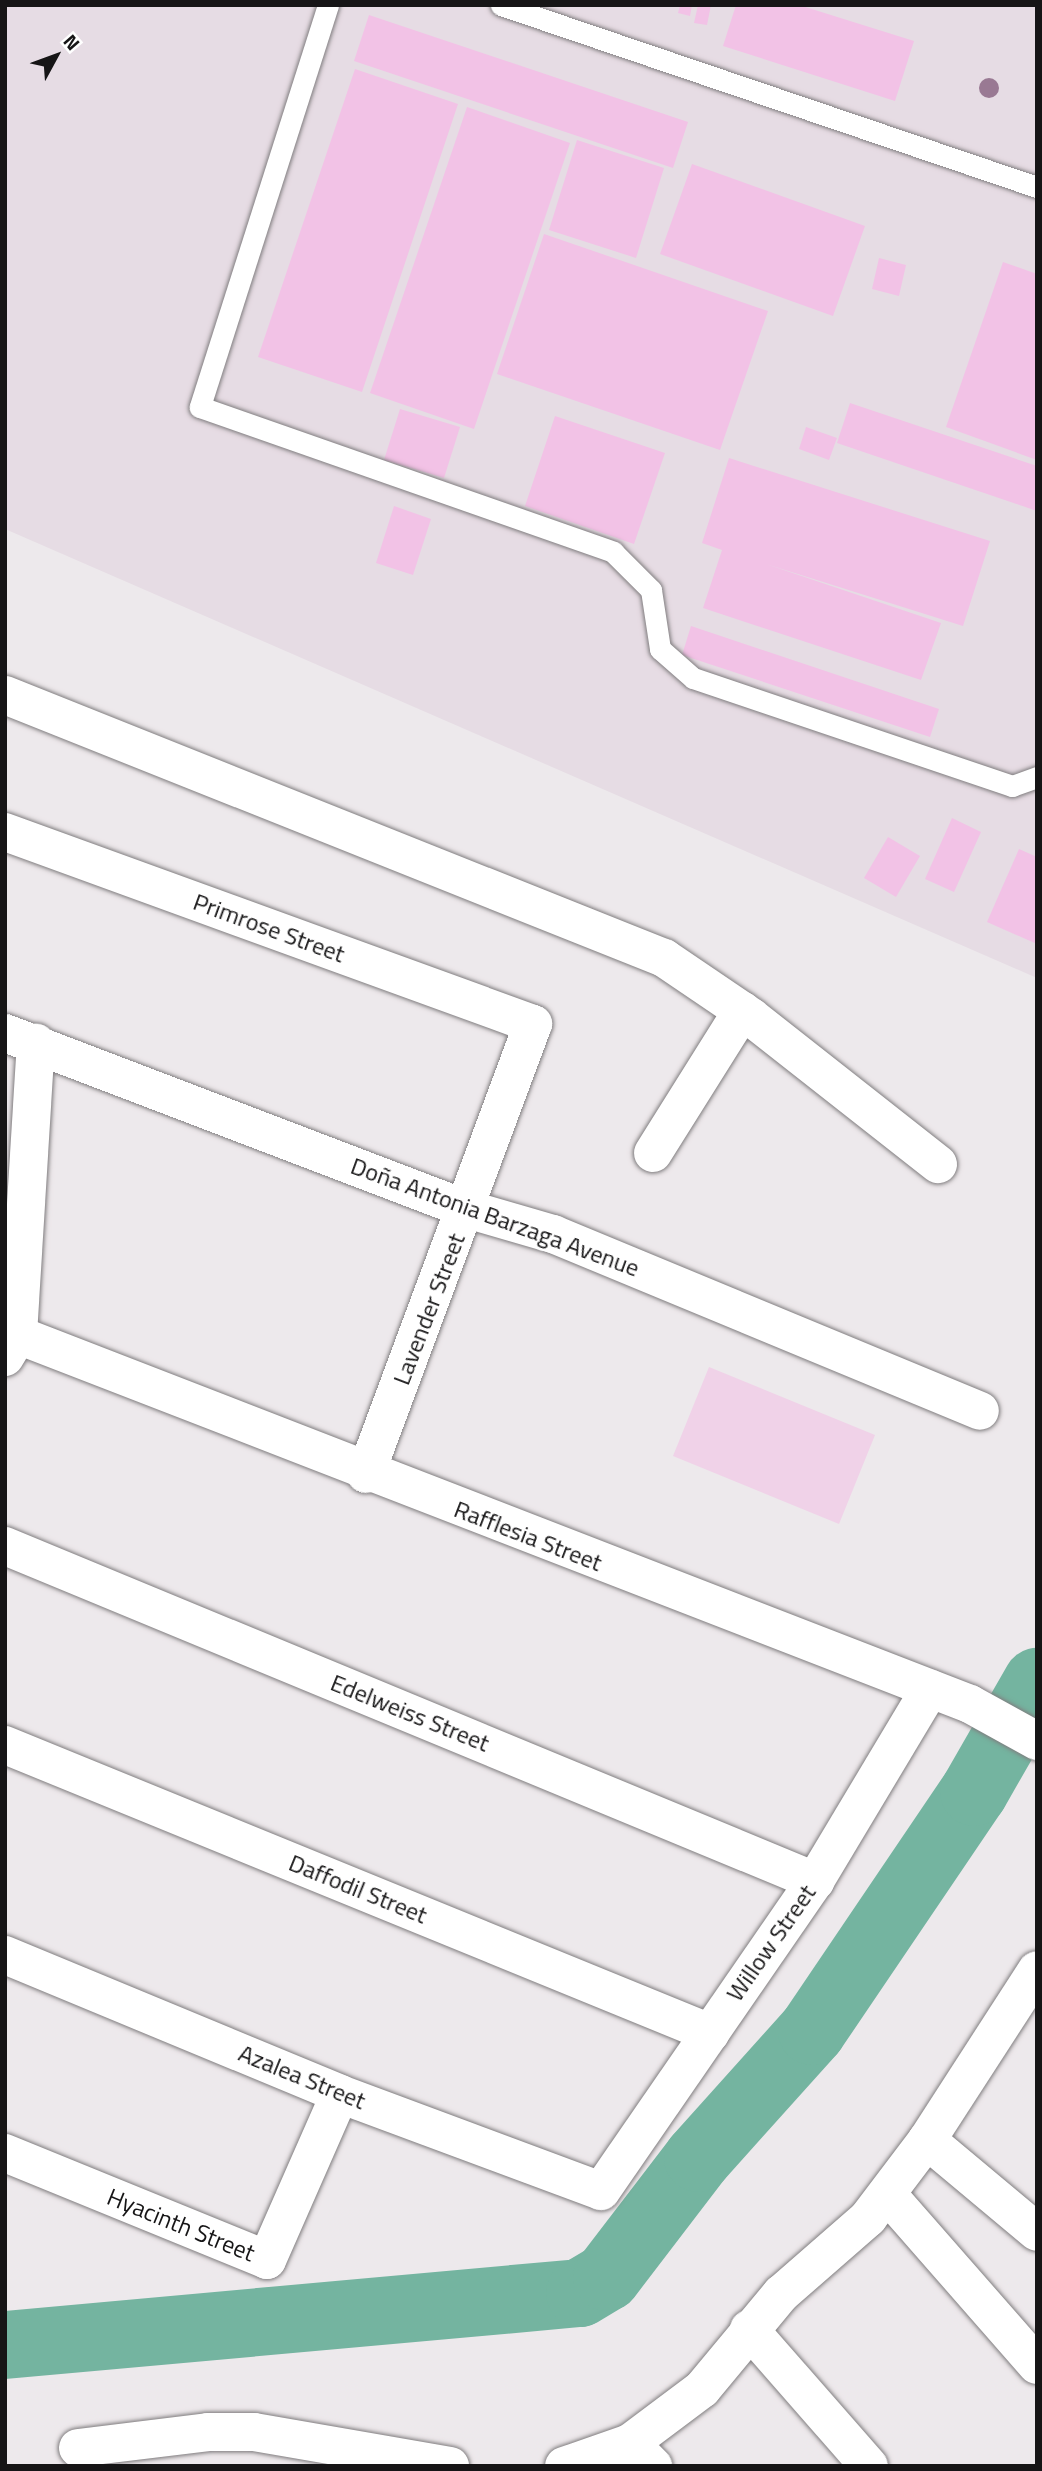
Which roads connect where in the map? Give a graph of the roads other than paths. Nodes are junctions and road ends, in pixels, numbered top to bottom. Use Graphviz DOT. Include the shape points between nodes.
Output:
graph roads {
  1 [pos="328,5"];
  2 [pos="501,5"];
  3 [pos="1037,187"];
  4 [pos="5,695"];
  5 [pos="1037,777"];
  6 [pos="5,832"];
  7 [pos="742,1011"];
  8 [pos="533,1024"];
  9 [pos="20,1038"];
  10 [pos="653,1153"];
  11 [pos="938,1164"];
  12 [pos="467,1209"];
  13 [pos="11,1346"];
  14 [pos="980,1411"];
  15 [pos="366,1474"];
  16 [pos="5,1546"];
  17 [pos="930,1689"];
  18 [pos="1037,1741"];
  19 [pos="5,1745"];
  20 [pos="815,1881"];
  21 [pos="5,1955"];
  22 [pos="1034,1978"];
  23 [pos="710,2033"];
  24 [pos="340,2094"];
  25 [pos="927,2140"];
  26 [pos="5,2153"];
  27 [pos="601,2191"];
  28 [pos="888,2195"];
  29 [pos="1037,2232"];
  30 [pos="749,2329"];
  31 [pos="1037,2365"];
  32 [pos="254,2432"];
  33 [pos="641,2454"];
  34 [pos="85,2457"];
  35 [pos="862,2464"];
  36 [pos="283,2466"];
  37 [pos="450,2466"];
  38 [pos="564,2466"];
  1 -- 5 [label="lane" via="200,407 613,552 651,590 660,649 693,678 1012,786"];
  2 -- 3 [label="lane"];
  4 -- 7 [label="street" via="664,958"];
  6 -- 8 [label="street, Primrose Street"];
  7 -- 10 [label="street"];
  7 -- 11 [label="street"];
  8 -- 12 [label="street, Lavender Street"];
  9 -- 12 [label="street, Doña Antonia Barzaga Avenue"];
  9 -- 13 [label="street"];
  12 -- 14 [label="street, Doña Antonia Barzaga Avenue" via="553,1234"];
  12 -- 15 [label="street, Lavender Street"];
  13 -- 15 [label="street, Rafflesia Street"];
  15 -- 17 [label="street, Rafflesia Street"];
  16 -- 20 [label="street, Edelweiss Street"];
  17 -- 18 [label="street, Rafflesia Street" via="970,1704"];
  17 -- 20 [label="street, Willow Street"];
  19 -- 23 [label="street, Daffodil Street"];
  20 -- 23 [label="street, Willow Street"];
  21 -- 24 [label="street, Azalea Street"];
  22 -- 25 [label="street"];
  23 -- 27 [label="street, Willow Street"];
  24 -- 26 [label="street, Hyacinth Street" via="267,2260"];
  24 -- 27 [label="street, Azalea Street"];
  25 -- 28 [label="street"];
  25 -- 29 [label="street"];
  28 -- 30 [label="street"];
  28 -- 31 [label="street"];
  30 -- 33 [label="street" via="702,2389"];
  30 -- 35 [label="street"];
  32 -- 34 [label="street" via="208,2432"];
  32 -- 36 [label="street"];
  32 -- 37 [label="street"];
  33 -- 38 [label="street"];
}
